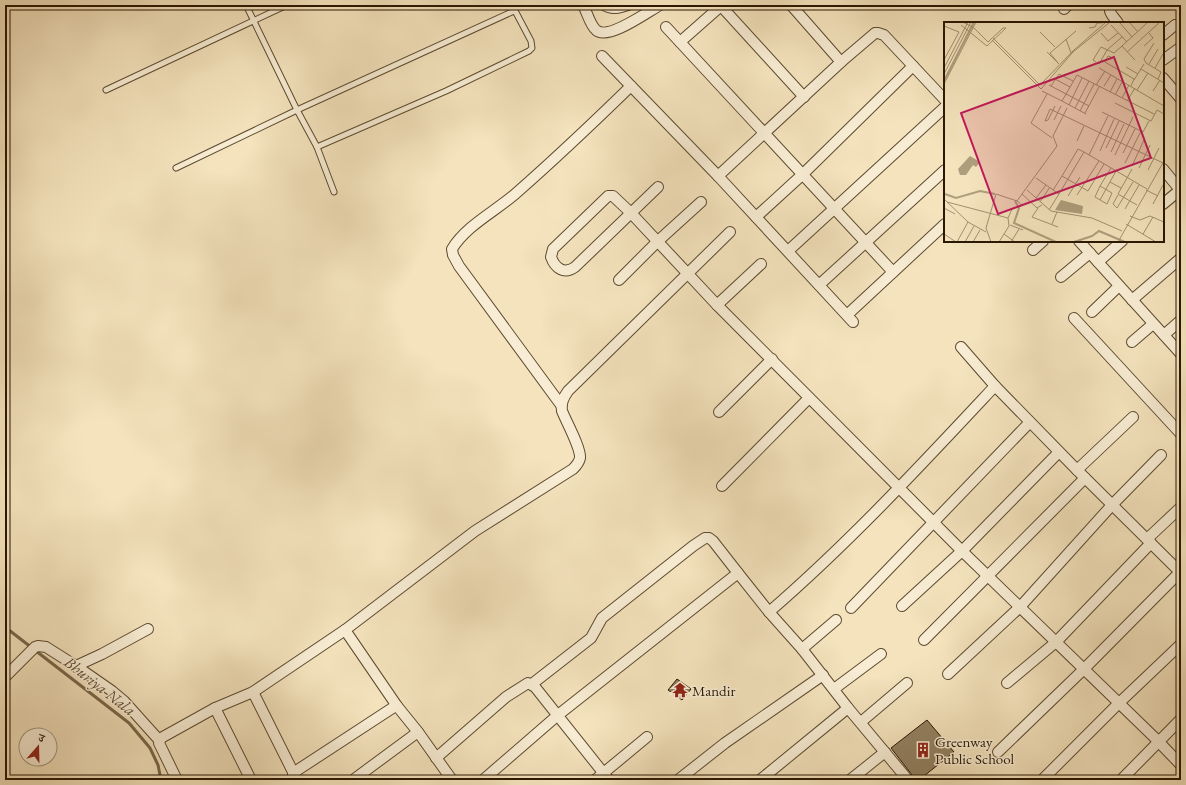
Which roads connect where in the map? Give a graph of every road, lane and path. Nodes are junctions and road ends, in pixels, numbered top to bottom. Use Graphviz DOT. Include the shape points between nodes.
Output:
graph roads {
  1 [pos="246,5"];
  2 [pos="287,5"];
  3 [pos="512,5"];
  4 [pos="583,5"];
  5 [pos="604,5"];
  6 [pos="628,5"];
  7 [pos="660,5"];
  8 [pos="791,5"];
  9 [pos="1110,5"];
  10 [pos="721,6"];
  11 [pos="647,8"];
  12 [pos="514,11"];
  13 [pos="253,20"];
  14 [pos="1117,22"];
  15 [pos="1176,25"];
  16 [pos="666,27"];
  17 [pos="1164,34"];
  18 [pos="680,42"];
  19 [pos="1181,47"];
  20 [pos="602,56"];
  21 [pos="1164,59"];
  22 [pos="841,62"];
  23 [pos="913,66"];
  24 [pos="1164,79"];
  25 [pos="631,86"];
  26 [pos="106,90"];
  27 [pos="804,96"];
  28 [pos="944,99"];
  29 [pos="1181,99"];
  30 [pos="944,108"];
  31 [pos="297,110"];
  32 [pos="764,134"];
  33 [pos="317,147"];
  34 [pos="176,168"];
  35 [pos="1164,170"];
  36 [pos="944,171"];
  37 [pos="802,175"];
  38 [pos="718,176"];
  39 [pos="658,188"];
  40 [pos="1180,190"];
  41 [pos="334,192"];
  42 [pos="701,202"];
  43 [pos="1164,203"];
  44 [pos="834,209"];
  45 [pos="631,213"];
  46 [pos="756,217"];
  47 [pos="944,225"];
  48 [pos="730,232"];
  49 [pos="658,241"];
  50 [pos="1042,242"];
  51 [pos="1080,242"];
  52 [pos="1121,242"];
  53 [pos="866,243"];
  54 [pos="1033,250"];
  55 [pos="788,251"];
  56 [pos="1090,254"];
  57 [pos="1181,258"];
  58 [pos="1098,262"];
  59 [pos="761,264"];
  60 [pos="893,272"];
  61 [pos="688,274"];
  62 [pos="1061,277"];
  63 [pos="619,280"];
  64 [pos="819,285"];
  65 [pos="1119,286"];
  66 [pos="1132,300"];
  67 [pos="717,305"];
  68 [pos="1092,312"];
  69 [pos="1074,318"];
  70 [pos="1181,320"];
  71 [pos="1153,324"];
  72 [pos="1164,335"];
  73 [pos="1132,342"];
  74 [pos="961,347"];
  75 [pos="1181,354"];
  76 [pos="772,359"];
  77 [pos="995,386"];
  78 [pos="809,398"];
  79 [pos="561,405"];
  80 [pos="719,412"];
  81 [pos="1133,417"];
  82 [pos="1030,422"];
  83 [pos="1181,434"];
  84 [pos="1060,452"];
  85 [pos="1161,455"];
  86 [pos="1077,470"];
  87 [pos="1085,478"];
  88 [pos="722,486"];
  89 [pos="900,488"];
  90 [pos="1112,505"];
  91 [pos="1181,507"];
  92 [pos="934,523"];
  93 [pos="1149,541"];
  94 [pos="962,551"];
  95 [pos="738,573"];
  96 [pos="1181,573"];
  97 [pos="989,576"];
  98 [pos="902,606"];
  99 [pos="851,608"];
  100 [pos="1020,608"];
  101 [pos="769,612"];
  102 [pos="836,620"];
  103 [pos="148,629"];
  104 [pos="346,630"];
  105 [pos="924,640"];
  106 [pos="1056,642"];
  107 [pos="1181,644"];
  108 [pos="802,649"];
  109 [pos="880,654"];
  110 [pos="76,666"];
  111 [pos="1084,670"];
  112 [pos="948,674"];
  113 [pos="823,675"];
  114 [pos="5,677"];
  115 [pos="907,683"];
  116 [pos="532,684"];
  117 [pos="1007,684"];
  118 [pos="834,689"];
  119 [pos="253,692"];
  120 [pos="1119,703"];
  121 [pos="397,706"];
  122 [pos="215,708"];
  123 [pos="848,708"];
  124 [pos="558,716"];
  125 [pos="1181,719"];
  126 [pos="861,722"];
  127 [pos="418,732"];
  128 [pos="647,737"];
  129 [pos="159,740"];
  130 [pos="1158,742"];
  131 [pos="885,752"];
  132 [pos="998,752"];
  133 [pos="436,758"];
  134 [pos="1181,765"];
  135 [pos="295,776"];
  136 [pos="606,777"];
  137 [pos="177,780"];
  138 [pos="251,780"];
  139 [pos="353,780"];
  140 [pos="452,780"];
  141 [pos="483,780"];
  142 [pos="595,780"];
  143 [pos="678,780"];
  144 [pos="760,780"];
  145 [pos="850,780"];
  146 [pos="908,780"];
  147 [pos="1042,780"];
  148 [pos="1121,780"];
  1 -- 13 [label="lane"];
  2 -- 13 [label="lane"];
  3 -- 12 [label="lane"];
  4 -- 11 [label="street" via="593,27 603,34 616,30"];
  5 -- 6 [label="street" via="609,8"];
  7 -- 11 [label="street"];
  8 -- 22 [label="street"];
  9 -- 14 [label="street" via="1110,13"];
  10 -- 18 [label="street"];
  10 -- 27 [label="street"];
  12 -- 31 [label="lane"];
  12 -- 33 [label="lane" via="531,41 530,51"];
  13 -- 26 [label="lane"];
  13 -- 31 [label="lane"];
  15 -- 17 [label="street"];
  16 -- 18 [label="street"];
  18 -- 32 [label="street"];
  19 -- 21 [label="street"];
  20 -- 25 [label="street"];
  22 -- 23 [label="street" via="874,33 878,33 884,35"];
  22 -- 27 [label="street"];
  23 -- 28 [label="street"];
  23 -- 37 [label="street"];
  24 -- 29 [label="street"];
  25 -- 38 [label="street"];
  25 -- 79 [label="street" via="588,128 513,196 472,228 452,249 459,266"];
  27 -- 32 [label="street"];
  30 -- 44 [label="street"];
  31 -- 33 [label="lane"];
  31 -- 34 [label="lane"];
  32 -- 37 [label="street"];
  32 -- 38 [label="street"];
  33 -- 41 [label="lane"];
  35 -- 40 [label="street"];
  36 -- 53 [label="street"];
  37 -- 44 [label="street"];
  37 -- 46 [label="street"];
  38 -- 46 [label="street"];
  39 -- 45 [label="street"];
  40 -- 43 [label="street"];
  42 -- 49 [label="street"];
  44 -- 53 [label="street"];
  44 -- 55 [label="street"];
  45 -- 45 [label="street" via="613,196 608,196 553,249 552,260 558,268 564,271 572,270"];
  45 -- 49 [label="street"];
  46 -- 55 [label="street"];
  47 -- 60 [label="street"];
  48 -- 61 [label="street"];
  49 -- 61 [label="street"];
  49 -- 63 [label="street"];
  50 -- 54 [label="street"];
  51 -- 56 [label="street"];
  52 -- 58 [label="street"];
  53 -- 60 [label="street"];
  53 -- 64 [label="street"];
  55 -- 64 [label="street"];
  56 -- 58 [label="street"];
  56 -- 62 [label="street"];
  57 -- 66 [label="street"];
  58 -- 65 [label="street"];
  59 -- 67 [label="street"];
  60 -- 64 [label="street" via="850,318"];
  61 -- 67 [label="street"];
  61 -- 79 [label="street" via="568,391"];
  65 -- 66 [label="street"];
  65 -- 68 [label="street"];
  66 -- 71 [label="street"];
  67 -- 76 [label="street"];
  69 -- 83 [label="street"];
  70 -- 72 [label="street"];
  71 -- 72 [label="street"];
  71 -- 73 [label="street"];
  72 -- 75 [label="street"];
  74 -- 77 [label="street"];
  76 -- 78 [label="street"];
  76 -- 80 [label="street"];
  77 -- 82 [label="street"];
  77 -- 89 [label="street"];
  78 -- 88 [label="street"];
  78 -- 89 [label="street"];
  79 -- 104 [label="street" via="579,450 578,464 475,531"];
  81 -- 86 [label="street"];
  82 -- 84 [label="street"];
  82 -- 92 [label="street"];
  84 -- 86 [label="street"];
  84 -- 94 [label="street"];
  85 -- 90 [label="street"];
  86 -- 87 [label="street"];
  87 -- 90 [label="street"];
  87 -- 97 [label="street"];
  89 -- 92 [label="street"];
  89 -- 101 [label="street" via="807,580"];
  90 -- 93 [label="street"];
  90 -- 100 [label="street"];
  91 -- 93 [label="street"];
  92 -- 94 [label="street"];
  92 -- 99 [label="street"];
  93 -- 96 [label="street"];
  93 -- 106 [label="street"];
  94 -- 97 [label="street"];
  94 -- 98 [label="street"];
  95 -- 101 [label="street"];
  95 -- 116 [label="street" via="713,541 705,538 602,618 591,638"];
  95 -- 124 [label="street"];
  96 -- 111 [label="street"];
  97 -- 100 [label="street"];
  97 -- 105 [label="street"];
  100 -- 106 [label="street"];
  100 -- 112 [label="street"];
  101 -- 108 [label="street"];
  102 -- 108 [label="street"];
  103 -- 110 [label="street"];
  104 -- 119 [label="street"];
  104 -- 121 [label="street"];
  106 -- 111 [label="street"];
  106 -- 117 [label="street"];
  107 -- 120 [label="street"];
  108 -- 113 [label="street"];
  109 -- 118 [label="street"];
  110 -- 114 [label="street" via="46,647 38,646 34,647"];
  110 -- 129 [label="street" via="124,701"];
  111 -- 120 [label="street"];
  111 -- 132 [label="street"];
  113 -- 118 [label="street"];
  113 -- 143 [label="street" via="725,743"];
  115 -- 126 [label="street"];
  116 -- 124 [label="street"];
  116 -- 133 [label="street" via="524,684 506,697"];
  118 -- 123 [label="street"];
  119 -- 122 [label="street"];
  119 -- 135 [label="street"];
  120 -- 130 [label="street"];
  120 -- 147 [label="street"];
  121 -- 127 [label="street"];
  121 -- 135 [label="street"];
  122 -- 129 [label="street"];
  122 -- 138 [label="street"];
  123 -- 126 [label="street"];
  123 -- 144 [label="street"];
  124 -- 136 [label="street"];
  124 -- 141 [label="street"];
  125 -- 130 [label="street"];
  126 -- 131 [label="street"];
  127 -- 133 [label="street"];
  127 -- 139 [label="street"];
  128 -- 136 [label="street"];
  129 -- 137 [label="street"];
  130 -- 134 [label="street"];
  130 -- 148 [label="street"];
  131 -- 145 [label="street"];
  131 -- 146 [label="street"];
  133 -- 140 [label="street"];
  136 -- 142 [label="street"];
}
